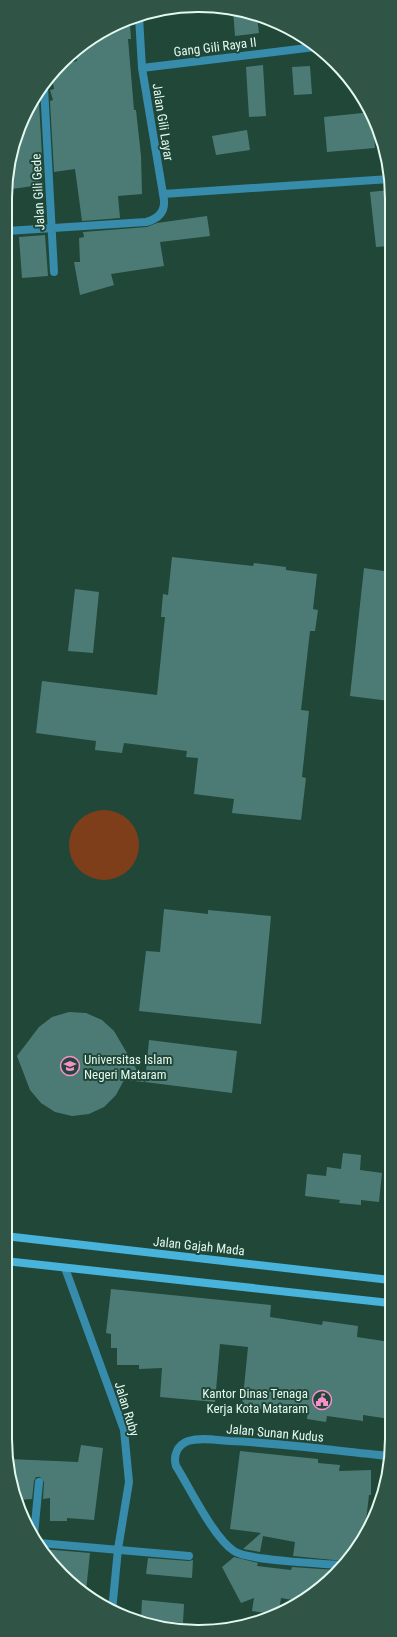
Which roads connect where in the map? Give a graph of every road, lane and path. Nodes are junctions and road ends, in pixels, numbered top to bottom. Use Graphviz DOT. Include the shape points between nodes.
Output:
graph roads {
  1 [pos="138,22"];
  2 [pos="308,48"];
  3 [pos="142,68"];
  4 [pos="44,93"];
  5 [pos="384,179"];
  6 [pos="163,194"];
  7 [pos="51,228"];
  8 [pos="12,230"];
  9 [pos="54,272"];
  10 [pos="12,1237"];
  11 [pos="12,1262"];
  12 [pos="65,1268"];
  13 [pos="385,1279"];
  14 [pos="385,1302"];
  15 [pos="384,1455"];
  16 [pos="39,1482"];
  17 [pos="35,1528"];
  18 [pos="44,1543"];
  19 [pos="118,1549"];
  20 [pos="189,1556"];
  21 [pos="335,1565"];
  22 [pos="113,1604"];
  1 -- 3 [label="street, Jalan Gili Layar"];
  2 -- 3 [label="street, Gang Gili Raya II"];
  3 -- 6 [label="street, Jalan Gili Layar"];
  4 -- 7 [label="street, Jalan Gili Gede"];
  5 -- 6 [label="street"];
  6 -- 7 [label="street, Jalan Gili Layar" via="164,203 156,219 146,222"];
  7 -- 8 [label="street"];
  7 -- 9 [label="street, Jalan Gili Gede"];
  10 -- 13 [label="main road, Jalan Gajah Mada"];
  11 -- 12 [label="main road"];
  12 -- 14 [label="main road"];
  12 -- 19 [label="street, Jalan Ruby" via="124,1430 128,1482"];
  15 -- 21 [label="street, Jalan Sunan Kudus" via="198,1439 187,1441 179,1447 175,1456 176,1466 217,1532 234,1552 271,1559"];
  16 -- 17 [label="street"];
  18 -- 19 [label="street"];
  19 -- 20 [label="street"];
  19 -- 22 [label="street, Jalan Ruby"];
}
